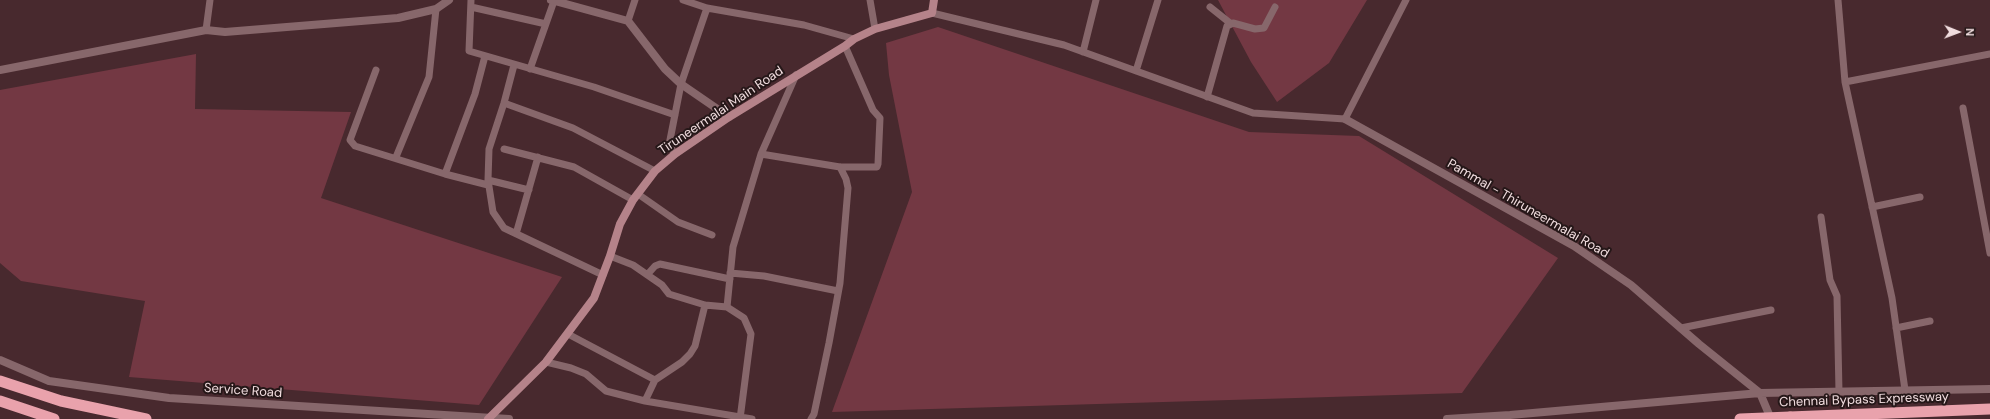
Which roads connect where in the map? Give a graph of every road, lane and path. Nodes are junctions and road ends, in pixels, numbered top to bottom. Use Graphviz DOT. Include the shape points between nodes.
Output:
graph roads {
  1 [pos="210,0"];
  2 [pos="449,0"];
  3 [pos="553,0"];
  4 [pos="636,0"];
  5 [pos="683,0"];
  6 [pos="870,0"];
  7 [pos="934,0"];
  8 [pos="1096,0"];
  9 [pos="1158,0"];
  10 [pos="1406,0"];
  11 [pos="1838,0"];
  12 [pos="471,3"];
  13 [pos="1210,7"];
  14 [pos="1275,7"];
  15 [pos="707,8"];
  16 [pos="436,9"];
  17 [pos="932,13"];
  18 [pos="628,21"];
  19 [pos="1230,23"];
  20 [pos="546,24"];
  21 [pos="875,29"];
  22 [pos="206,30"];
  23 [pos="854,39"];
  24 [pos="845,46"];
  25 [pos="1083,52"];
  26 [pos="1990,54"];
  27 [pos="485,56"];
  28 [pos="514,65"];
  29 [pos="530,69"];
  30 [pos="0,70"];
  31 [pos="376,70"];
  32 [pos="1136,71"];
  33 [pos="796,75"];
  34 [pos="1845,82"];
  35 [pos="681,84"];
  36 [pos="1207,96"];
  37 [pos="504,103"];
  38 [pos="1963,108"];
  39 [pos="675,115"];
  40 [pos="729,117"];
  41 [pos="1345,119"];
  42 [pos="504,149"];
  43 [pos="675,154"];
  44 [pos="761,154"];
  45 [pos="396,157"];
  46 [pos="538,157"];
  47 [pos="840,167"];
  48 [pos="655,171"];
  49 [pos="445,174"];
  50 [pos="488,183"];
  51 [pos="529,190"];
  52 [pos="636,197"];
  53 [pos="1920,197"];
  54 [pos="1872,207"];
  55 [pos="1821,217"];
  56 [pos="516,234"];
  57 [pos="712,235"];
  58 [pos="1990,253"];
  59 [pos="610,256"];
  60 [pos="603,275"];
  61 [pos="647,275"];
  62 [pos="730,276"];
  63 [pos="838,291"];
  64 [pos="705,305"];
  65 [pos="727,307"];
  66 [pos="1770,310"];
  67 [pos="1930,321"];
  68 [pos="1680,328"];
  69 [pos="1896,328"];
  70 [pos="568,334"];
  71 [pos="0,360"];
  72 [pos="546,362"];
  73 [pos="655,380"];
  74 [pos="0,381"];
  75 [pos="1990,389"];
  76 [pos="1905,390"];
  77 [pos="1839,392"];
  78 [pos="1760,393"];
  79 [pos="0,401"];
  80 [pos="645,401"];
  81 [pos="1990,409"];
  82 [pos="741,418"];
  83 [pos="54,419"];
  84 [pos="146,419"];
  85 [pos="488,419"];
  86 [pos="508,419"];
  87 [pos="752,419"];
  88 [pos="811,419"];
  89 [pos="1448,419"];
  90 [pos="1740,419"];
  91 [pos="1771,419"];
  1 -- 22 [label="street"];
  2 -- 16 [label="street"];
  3 -- 18 [label="street"];
  3 -- 20 [label="street"];
  4 -- 18 [label="street"];
  5 -- 15 [label="street"];
  6 -- 21 [label="street"];
  7 -- 17 [label="main road"];
  8 -- 25 [label="street"];
  9 -- 32 [label="street"];
  10 -- 41 [label="street"];
  11 -- 34 [label="street"];
  12 -- 20 [label="street"];
  12 -- 27 [label="street" via="469,51"];
  13 -- 19 [label="street"];
  14 -- 19 [label="street" via="1264,28 1254,29"];
  15 -- 23 [label="street" via="804,25"];
  15 -- 35 [label="street"];
  16 -- 22 [label="street" via="398,18 225,32"];
  16 -- 45 [label="street" via="429,77"];
  17 -- 21 [label="main road, Tiruneermalai Main Road"];
  17 -- 25 [label="street" via="1064,45"];
  18 -- 35 [label="street" via="665,69"];
  19 -- 36 [label="street"];
  20 -- 29 [label="street"];
  21 -- 23 [label="main road, Tiruneermalai Main Road"];
  22 -- 30 [label="street"];
  23 -- 24 [label="main road, Tiruneermalai Main Road"];
  24 -- 33 [label="main road, Tiruneermalai Main Road"];
  24 -- 47 [label="street" via="880,118 878,164 874,169"];
  25 -- 32 [label="street"];
  26 -- 34 [label="street"];
  27 -- 28 [label="street"];
  27 -- 49 [label="street" via="475,94"];
  28 -- 29 [label="street"];
  28 -- 37 [label="street"];
  29 -- 39 [label="street" via="594,87"];
  31 -- 45 [label="street" via="350,140 360,148"];
  32 -- 36 [label="street"];
  33 -- 40 [label="main road, Tiruneermalai Main Road"];
  33 -- 44 [label="street"];
  34 -- 54 [label="street"];
  35 -- 39 [label="street"];
  35 -- 40 [label="street"];
  36 -- 41 [label="street" via="1253,114"];
  37 -- 48 [label="street" via="573,128"];
  37 -- 50 [label="street" via="489,149"];
  38 -- 58 [label="street"];
  39 -- 43 [label="street" via="669,145"];
  40 -- 43 [label="main road, Tiruneermalai Main Road"];
  41 -- 68 [label="street, Pammal - Thiruneermalai Road" via="1574,246 1631,285"];
  42 -- 46 [label="street"];
  43 -- 48 [label="main road, Tiruneermalai Main Road"];
  44 -- 47 [label="street"];
  44 -- 62 [label="street" via="733,246"];
  45 -- 49 [label="street"];
  46 -- 51 [label="street"];
  46 -- 52 [label="street" via="574,167"];
  47 -- 63 [label="street" via="848,188"];
  48 -- 52 [label="main road, Tiruneermalai Main Road"];
  49 -- 50 [label="street"];
  50 -- 51 [label="street"];
  50 -- 56 [label="street" via="493,212 504,228"];
  51 -- 56 [label="street"];
  52 -- 57 [label="street" via="678,222"];
  52 -- 59 [label="main road, Tiruneermalai Main Road" via="620,224"];
  53 -- 54 [label="street"];
  54 -- 69 [label="street"];
  55 -- 77 [label="street" via="1830,280 1837,296"];
  56 -- 60 [label="street"];
  59 -- 60 [label="main road, Tiruneermalai Main Road"];
  59 -- 61 [label="street" via="633,265"];
  60 -- 70 [label="main road, Tiruneermalai Main Road" via="594,298"];
  61 -- 62 [label="street" via="660,264"];
  61 -- 64 [label="street" via="670,294"];
  62 -- 63 [label="street" via="764,276"];
  62 -- 65 [label="street"];
  63 -- 88 [label="street"];
  64 -- 65 [label="street"];
  64 -- 73 [label="street" via="695,346 690,354"];
  65 -- 82 [label="street" via="744,318 751,334"];
  66 -- 68 [label="street"];
  67 -- 69 [label="street"];
  68 -- 78 [label="street, Pammal - Thiruneermalai Road"];
  69 -- 76 [label="street"];
  70 -- 72 [label="main road, Tiruneermalai Main Road"];
  70 -- 73 [label="street"];
  71 -- 85 [label="street, Service Road" via="49,381 170,398"];
  72 -- 80 [label="street" via="586,374 606,391"];
  72 -- 85 [label="main road, Tiruneermalai Main Road"];
  73 -- 80 [label="street"];
  74 -- 84 [label="highway" via="74,404"];
  75 -- 76 [label="street"];
  76 -- 77 [label="street"];
  77 -- 78 [label="street"];
  78 -- 89 [label="street" via="1510,416"];
  78 -- 91 [label="street, Pammal - Thiruneermalai Road"];
  79 -- 83 [label="highway"];
  80 -- 82 [label="street"];
  81 -- 90 [label="highway, Chennai Bypass Expressway, bridge"];
  82 -- 87 [label="street"];
  85 -- 86 [label="street, Service Road"];
}
